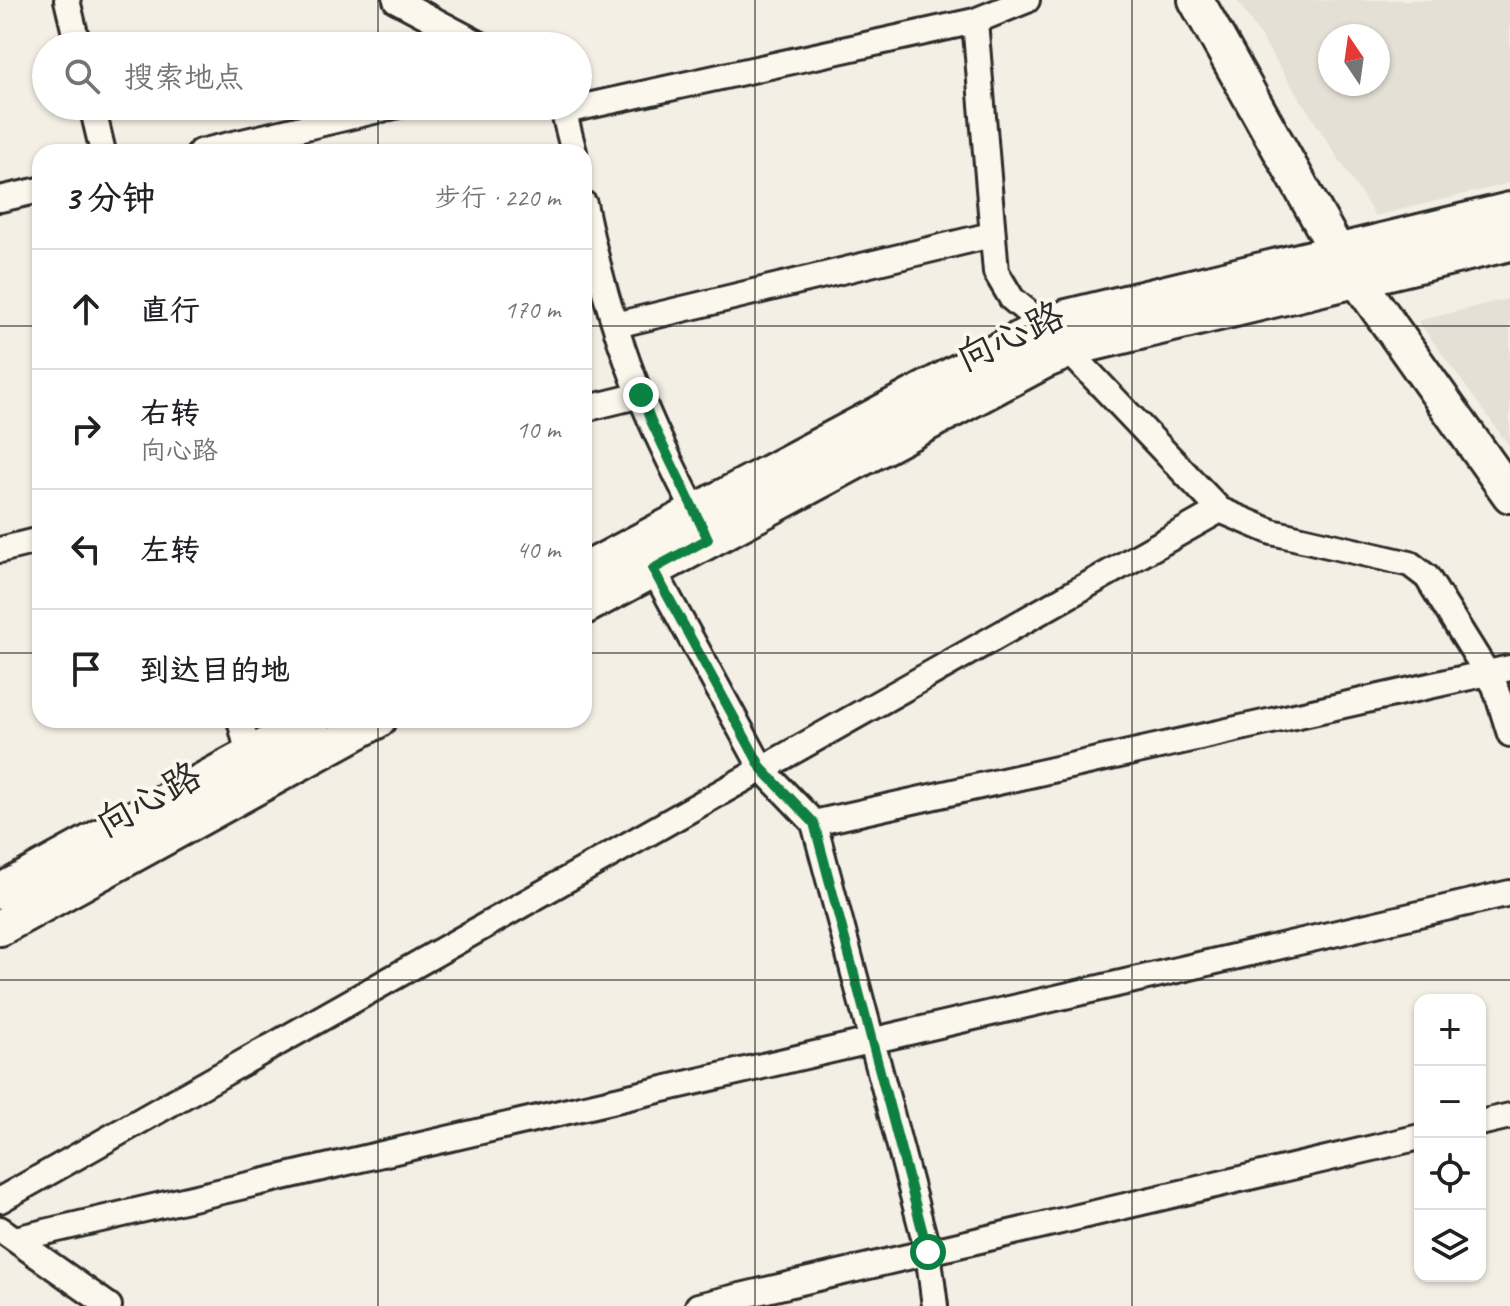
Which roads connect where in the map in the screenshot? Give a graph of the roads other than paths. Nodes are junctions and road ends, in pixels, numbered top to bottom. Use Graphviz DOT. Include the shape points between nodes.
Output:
graph roads {
  1 [pos="67,0"];
  2 [pos="396,0"];
  3 [pos="1027,0"];
  4 [pos="1196,0"];
  5 [pos="975,21"];
  6 [pos="75,32"];
  7 [pos="457,32"];
  8 [pos="592,102"];
  9 [pos="95,120"];
  10 [pos="336,120"];
  11 [pos="567,120"];
  12 [pos="101,144"];
  13 [pos="234,144"];
  14 [pos="572,144"];
  15 [pos="32,192"];
  16 [pos="0,199"];
  17 [pos="1510,210"];
  18 [pos="991,235"];
  19 [pos="592,243"];
  20 [pos="1510,243"];
  21 [pos="1337,251"];
  22 [pos="1356,279"];
  23 [pos="616,325"];
  24 [pos="1057,338"];
  25 [pos="641,395"];
  26 [pos="592,407"];
  27 [pos="1510,495"];
  28 [pos="1220,510"];
  29 [pos="701,525"];
  30 [pos="32,542"];
  31 [pos="0,550"];
  32 [pos="592,568"];
  33 [pos="653,569"];
  34 [pos="592,603"];
  35 [pos="1499,672"];
  36 [pos="242,728"];
  37 [pos="298,728"];
  38 [pos="363,728"];
  39 [pos="1510,734"];
  40 [pos="249,755"];
  41 [pos="762,769"];
  42 [pos="814,823"];
  43 [pos="0,892"];
  44 [pos="1510,893"];
  45 [pos="0,928"];
  46 [pos="872,1041"];
  47 [pos="1510,1116"];
  48 [pos="1486,1122"];
  49 [pos="1416,1138"];
  50 [pos="0,1200"];
  51 [pos="8,1234"];
  52 [pos="928,1252"];
  53 [pos="109,1306"];
  54 [pos="698,1306"];
  55 [pos="935,1306"];
  1 -- 6 [label="street"];
  2 -- 7 [label="street"];
  3 -- 5 [label="street"];
  4 -- 21 [label="main road"];
  5 -- 8 [label="street"];
  5 -- 18 [label="street"];
  9 -- 12 [label="street"];
  10 -- 13 [label="street"];
  11 -- 14 [label="street"];
  15 -- 16 [label="street"];
  17 -- 21 [label="main road, 向心路"];
  18 -- 23 [label="street"];
  18 -- 24 [label="street" via="996,272 1012,299"];
  19 -- 23 [label="street"];
  20 -- 22 [label="main road, 向心路"];
  21 -- 22 [label="main road"];
  21 -- 24 [label="main road, 向心路" via="1113,305"];
  22 -- 24 [label="main road, 向心路" via="1121,335"];
  22 -- 27 [label="main road"];
  23 -- 25 [label="street"];
  24 -- 28 [label="street"];
  24 -- 29 [label="main road, 向心路"];
  25 -- 26 [label="street"];
  25 -- 29 [label="street"];
  28 -- 35 [label="street" via="1272,532 1410,564 1427,577"];
  28 -- 41 [label="street"];
  29 -- 32 [label="main road, 向心路"];
  29 -- 33 [label="main road, 向心路"];
  30 -- 31 [label="street"];
  33 -- 34 [label="main road, 向心路"];
  33 -- 41 [label="street"];
  35 -- 39 [label="street" via="1495,686"];
  35 -- 42 [label="street"];
  36 -- 40 [label="street"];
  37 -- 40 [label="main road, 向心路"];
  38 -- 45 [label="main road, 向心路"];
  40 -- 43 [label="main road, 向心路"];
  41 -- 42 [label="street"];
  41 -- 50 [label="street"];
  42 -- 46 [label="street"];
  44 -- 46 [label="street"];
  46 -- 51 [label="street"];
  46 -- 52 [label="street"];
  47 -- 48 [label="street"];
  49 -- 52 [label="street"];
  51 -- 53 [label="street"];
  52 -- 54 [label="street"];
  52 -- 55 [label="street"];
}
